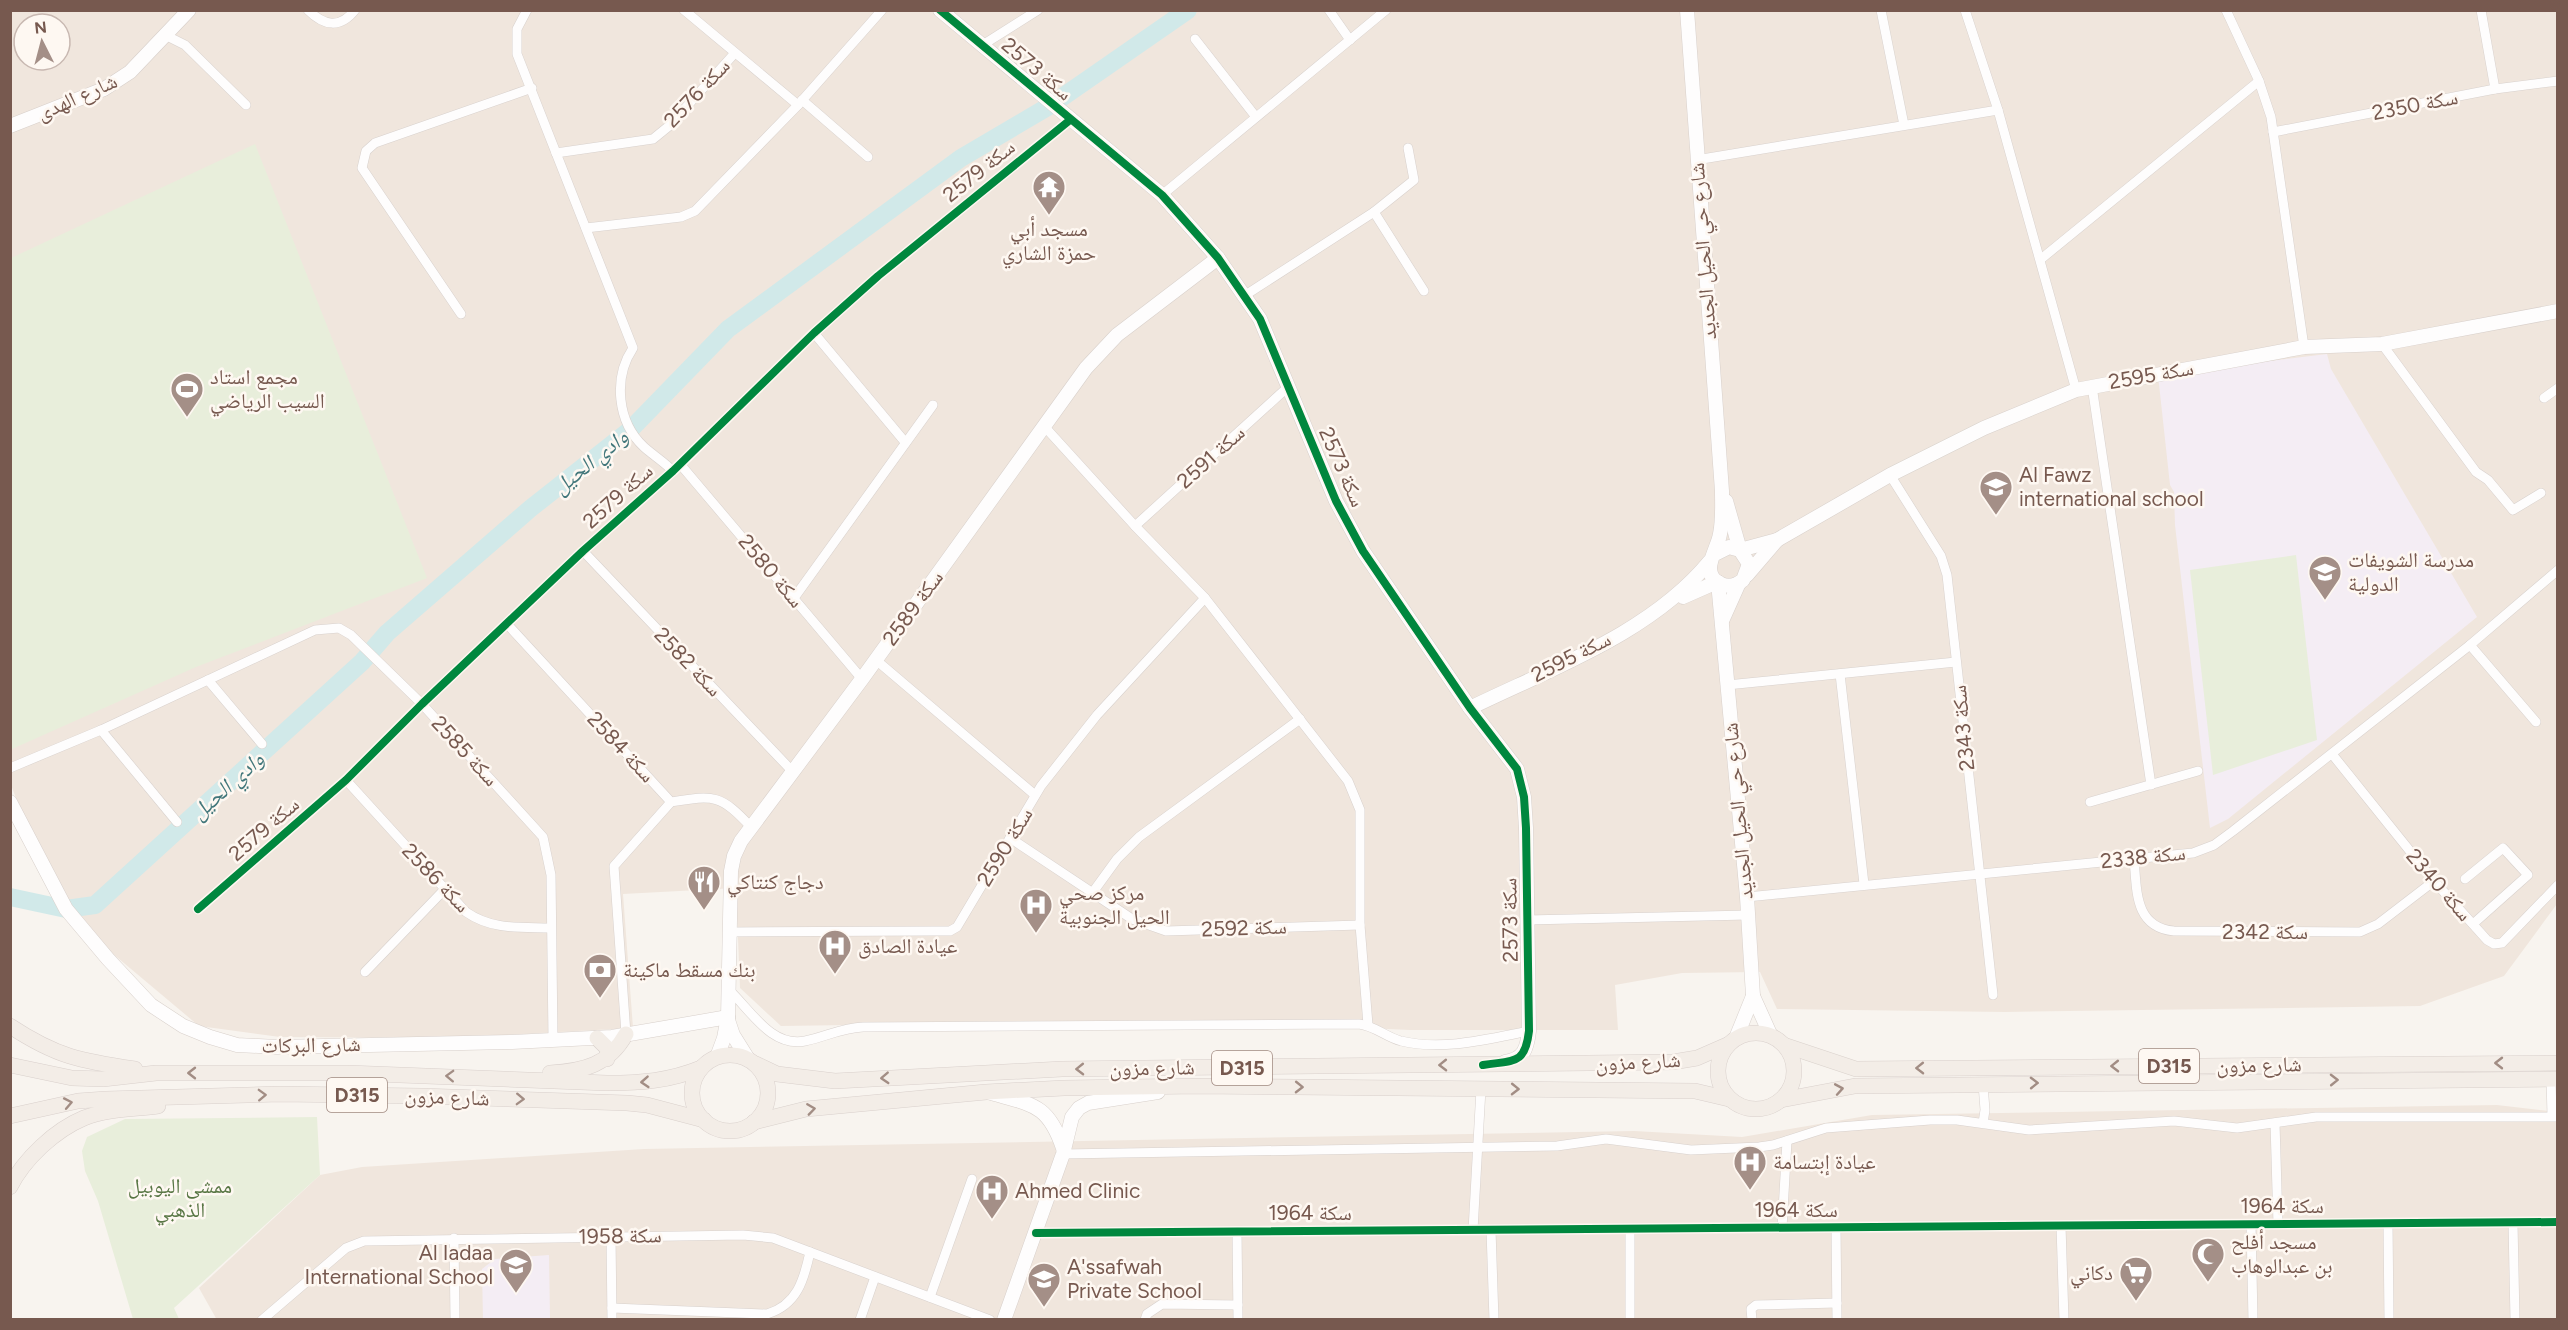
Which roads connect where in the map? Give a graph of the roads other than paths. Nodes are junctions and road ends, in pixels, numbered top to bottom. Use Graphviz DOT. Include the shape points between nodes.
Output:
graph roads {
  1 [pos="189,10"];
  2 [pos="308,10"];
  3 [pos="356,10"];
  4 [pos="527,10"];
  5 [pos="684,10"];
  6 [pos="882,10"];
  7 [pos="940,10"];
  8 [pos="1038,10"];
  9 [pos="1329,10"];
  10 [pos="1386,10"];
  11 [pos="1687,10"];
  12 [pos="1881,10"];
  13 [pos="1965,10"];
  14 [pos="2226,10"];
  15 [pos="2481,10"];
  16 [pos="165,35"];
  17 [pos="1195,39"];
  18 [pos="1350,40"];
  19 [pos="981,46"];
  20 [pos="734,54"];
  21 [pos="2259,81"];
  22 [pos="2558,81"];
  23 [pos="532,88"];
  24 [pos="2495,89"];
  25 [pos="800,102"];
  26 [pos="246,105"];
  27 [pos="1998,111"];
  28 [pos="1256,117"];
  29 [pos="1070,120"];
  30 [pos="1904,124"];
  31 [pos="10,126"];
  32 [pos="2273,132"];
  33 [pos="1408,148"];
  34 [pos="556,153"];
  35 [pos="868,157"];
  36 [pos="1696,160"];
  37 [pos="1162,195"];
  38 [pos="1374,212"];
  39 [pos="586,228"];
  40 [pos="1218,258"];
  41 [pos="2041,260"];
  42 [pos="1424,291"];
  43 [pos="1244,296"];
  44 [pos="461,314"];
  45 [pos="2556,315"];
  46 [pos="814,333"];
  47 [pos="2382,344"];
  48 [pos="2304,347"];
  49 [pos="2092,386"];
  50 [pos="1288,387"];
  51 [pos="2558,388"];
  52 [pos="2076,390"];
  53 [pos="2544,398"];
  54 [pos="933,405"];
  55 [pos="1044,426"];
  56 [pos="905,442"];
  57 [pos="677,468"];
  58 [pos="1890,475"];
  59 [pos="1722,491"];
  60 [pos="2541,493"];
  61 [pos="1135,526"];
  62 [pos="1735,528"];
  63 [pos="1777,540"];
  64 [pos="1757,545"];
  65 [pos="1740,550"];
  66 [pos="583,551"];
  67 [pos="1712,558"];
  68 [pos="2558,570"];
  69 [pos="1743,579"];
  70 [pos="1717,582"];
  71 [pos="1697,590"];
  72 [pos="794,598"];
  73 [pos="1205,598"];
  74 [pos="1670,602"];
  75 [pos="1719,606"];
  76 [pos="508,625"];
  77 [pos="1721,626"];
  78 [pos="2470,645"];
  79 [pos="876,660"];
  80 [pos="1956,662"];
  81 [pos="1840,674"];
  82 [pos="208,680"];
  83 [pos="862,680"];
  84 [pos="1726,685"];
  85 [pos="422,704"];
  86 [pos="1470,708"];
  87 [pos="1300,719"];
  88 [pos="2536,722"];
  89 [pos="101,730"];
  90 [pos="262,744"];
  91 [pos="2332,754"];
  92 [pos="10,768"];
  93 [pos="2198,771"];
  94 [pos="793,772"];
  95 [pos="346,780"];
  96 [pos="2151,785"];
  97 [pos="1035,795"];
  98 [pos="10,802"];
  99 [pos="671,802"];
  100 [pos="2090,802"];
  101 [pos="177,822"];
  102 [pos="752,828"];
  103 [pos="1011,838"];
  104 [pos="2134,859"];
  105 [pos="1979,872"];
  106 [pos="2465,879"];
  107 [pos="2434,881"];
  108 [pos="1864,884"];
  109 [pos="2558,885"];
  110 [pos="444,890"];
  111 [pos="1093,892"];
  112 [pos="1747,897"];
  113 [pos="198,909"];
  114 [pos="1748,915"];
  115 [pos="1527,920"];
  116 [pos="2473,924"];
  117 [pos="1360,925"];
  118 [pos="550,928"];
  119 [pos="729,932"];
  120 [pos="366,972"];
  121 [pos="728,989"];
  122 [pos="1993,995"];
  123 [pos="1753,996"];
  124 [pos="728,1017"];
  125 [pos="1368,1025"];
  126 [pos="10,1026"];
  127 [pos="1529,1031"];
  128 [pos="626,1034"];
  129 [pos="597,1038"];
  130 [pos="553,1039"];
  131 [pos="1777,1040"];
  132 [pos="1733,1041"];
  133 [pos="717,1057"];
  134 [pos="607,1059"];
  135 [pos="752,1062"];
  136 [pos="2558,1063"];
  137 [pos="1566,1064"];
  138 [pos="10,1065"];
  139 [pos="1483,1065"];
  140 [pos="701,1068"];
  141 [pos="156,1073"];
  142 [pos="487,1077"];
  143 [pos="2554,1079"];
  144 [pos="1983,1084"];
  145 [pos="1198,1086"];
  146 [pos="1481,1089"];
  147 [pos="986,1092"];
  148 [pos="207,1096"];
  149 [pos="1729,1099"];
  150 [pos="1781,1100"];
  151 [pos="10,1116"];
  152 [pos="2555,1116"];
  153 [pos="704,1120"];
  154 [pos="754,1122"];
  155 [pos="1983,1123"];
  156 [pos="2275,1123"];
  157 [pos="1787,1141"];
  158 [pos="1477,1146"];
  159 [pos="1063,1152"];
  160 [pos="972,1179"];
  161 [pos="10,1187"];
  162 [pos="2513,1222"];
  163 [pos="2558,1222"];
  164 [pos="2251,1224"];
  165 [pos="2278,1224"];
  166 [pos="2388,1224"];
  167 [pos="2061,1226"];
  168 [pos="1836,1227"];
  169 [pos="1782,1228"];
  170 [pos="1629,1229"];
  171 [pos="1473,1230"];
  172 [pos="1491,1230"];
  173 [pos="1237,1232"];
  174 [pos="1036,1233"];
  175 [pos="611,1236"];
  176 [pos="454,1238"];
  177 [pos="810,1252"];
  178 [pos="875,1277"];
  179 [pos="930,1298"];
  180 [pos="1837,1303"];
  181 [pos="1238,1305"];
  182 [pos="612,1308"];
  183 [pos="262,1320"];
  184 [pos="455,1320"];
  185 [pos="612,1320"];
  186 [pos="860,1320"];
  187 [pos="990,1320"];
  188 [pos="1004,1320"];
  189 [pos="1145,1320"];
  190 [pos="1238,1320"];
  191 [pos="1494,1320"];
  192 [pos="1630,1320"];
  193 [pos="1752,1320"];
  194 [pos="1837,1320"];
  195 [pos="2064,1320"];
  196 [pos="2253,1320"];
  197 [pos="2389,1320"];
  198 [pos="2515,1320"];
  1 -- 16 [label="street, شارع الهدى"];
  2 -- 3 [label="street" via="321,23 333,24 348,19"];
  4 -- 23 [label="street, سكة 2580" via="517,28 517,54"];
  5 -- 20 [label="street"];
  6 -- 25 [label="street"];
  7 -- 19 [label="street, سكة 2573"];
  8 -- 19 [label="street"];
  9 -- 18 [label="street"];
  10 -- 18 [label="street"];
  11 -- 36 [label="street, شارع حي الحيل الجديد"];
  12 -- 30 [label="street"];
  13 -- 27 [label="street"];
  14 -- 21 [label="street"];
  15 -- 24 [label="street"];
  16 -- 26 [label="street" via="185,45"];
  16 -- 31 [label="street, شارع الهدى" via="130,72 104,89"];
  17 -- 28 [label="street"];
  18 -- 28 [label="street"];
  19 -- 29 [label="street, سكة 2573"];
  20 -- 25 [label="street"];
  20 -- 34 [label="street, سكة 2576" via="653,139"];
  21 -- 32 [label="street"];
  21 -- 41 [label="street"];
  22 -- 24 [label="street, سكة 2350"];
  23 -- 34 [label="street, سكة 2580"];
  23 -- 44 [label="street" via="375,143 366,151 362,168"];
  24 -- 32 [label="street, سكة 2350"];
  25 -- 35 [label="street"];
  25 -- 39 [label="street" via="695,211 681,217"];
  27 -- 30 [label="street"];
  27 -- 41 [label="street"];
  28 -- 37 [label="street"];
  29 -- 37 [label="street, سكة 2573"];
  29 -- 46 [label="street, سكة 2579"];
  30 -- 36 [label="street"];
  32 -- 48 [label="street"];
  33 -- 38 [label="street" via="1414,180"];
  34 -- 39 [label="street, سكة 2580"];
  36 -- 59 [label="street, شارع حي الحيل الجديد"];
  37 -- 40 [label="street, سكة 2573"];
  38 -- 42 [label="street"];
  38 -- 43 [label="street"];
  39 -- 57 [label="street, سكة 2580" via="633,348 621,375 623,415 643,447"];
  40 -- 43 [label="street, سكة 2573"];
  40 -- 55 [label="street, سكة 2589" via="1117,334 1086,368"];
  41 -- 52 [label="street"];
  43 -- 50 [label="street, سكة 2573" via="1260,319"];
  45 -- 47 [label="street, سكة 2595"];
  46 -- 56 [label="street"];
  46 -- 57 [label="street, سكة 2579"];
  47 -- 48 [label="street, سكة 2595"];
  47 -- 60 [label="street" via="2476,472 2488,480 2513,510"];
  48 -- 49 [label="street, سكة 2595"];
  49 -- 52 [label="street, سكة 2595"];
  49 -- 96 [label="street"];
  50 -- 61 [label="street, سكة 2591"];
  50 -- 86 [label="street, سكة 2573" via="1336,501 1363,551"];
  51 -- 53 [label="street"];
  52 -- 58 [label="street, سكة 2595" via="1984,428"];
  54 -- 56 [label="street"];
  55 -- 61 [label="street"];
  55 -- 79 [label="street, سكة 2589"];
  56 -- 72 [label="street"];
  57 -- 66 [label="street, سكة 2579"];
  57 -- 72 [label="street, سكة 2580"];
  58 -- 63 [label="street, سكة 2595"];
  58 -- 80 [label="street, سكة 2343" via="1941,556 1947,575"];
  59 -- 62 [label="street, شارع حي الحيل الجديد"];
  59 -- 67 [label="street, شارع حي الحيل الجديد" via="1721,533"];
  61 -- 73 [label="street"];
  62 -- 64 [label="street" via="1744,540"];
  62 -- 65 [label="street, شارع حي الحيل الجديد"];
  63 -- 64 [label="street, سكة 2595"];
  63 -- 69 [label="street, سكة 2595"];
  64 -- 65 [label="street, سكة 2595"];
  65 -- 67 [label="street" via="1729,547"];
  65 -- 69 [label="street" via="1747,558"];
  66 -- 76 [label="street, سكة 2579"];
  66 -- 94 [label="street, سكة 2582"];
  67 -- 70 [label="street" via="1710,572"];
  67 -- 74 [label="street, سكة 2595"];
  68 -- 78 [label="street, سكة 2338"];
  69 -- 70 [label="street" via="1726,585"];
  69 -- 77 [label="street, شارع حي الحيل الجديد" via="1728,601"];
  70 -- 71 [label="street, سكة 2595"];
  70 -- 75 [label="street, شارع حي الحيل الجديد"];
  71 -- 74 [label="street, سكة 2595"];
  71 -- 75 [label="street" via="1708,592"];
  72 -- 83 [label="street, سكة 2580"];
  73 -- 87 [label="street"];
  73 -- 97 [label="street, سكة 2590" via="1097,715"];
  74 -- 86 [label="street, سكة 2595" via="1607,640"];
  75 -- 77 [label="street, شارع حي الحيل الجديد"];
  76 -- 85 [label="street, سكة 2579"];
  76 -- 99 [label="street, سكة 2584"];
  77 -- 84 [label="street, شارع حي الحيل الجديد"];
  78 -- 88 [label="street"];
  78 -- 91 [label="street, سكة 2338"];
  79 -- 83 [label="street, سكة 2589"];
  79 -- 97 [label="street"];
  80 -- 81 [label="street"];
  80 -- 105 [label="street, سكة 2343"];
  81 -- 84 [label="street"];
  81 -- 108 [label="street"];
  82 -- 85 [label="street, سكة 2585" via="315,630 339,628"];
  82 -- 89 [label="street, سكة 2585"];
  82 -- 90 [label="street"];
  83 -- 94 [label="street, سكة 2589"];
  84 -- 112 [label="street, شارع حي الحيل الجديد"];
  85 -- 95 [label="street, سكة 2579"];
  85 -- 118 [label="street, سكة 2585" via="543,837 551,875"];
  86 -- 115 [label="street, سكة 2573" via="1517,769 1524,797"];
  87 -- 111 [label="street" via="1139,837"];
  87 -- 117 [label="street" via="1348,781 1360,810"];
  89 -- 92 [label="street, سكة 2585"];
  89 -- 101 [label="street"];
  91 -- 104 [label="street, سكة 2338" via="2214,845 2193,853"];
  91 -- 107 [label="street, سكة 2340"];
  93 -- 96 [label="street"];
  94 -- 102 [label="street, سكة 2589"];
  95 -- 110 [label="street, سكة 2586"];
  95 -- 113 [label="street, سكة 2579"];
  96 -- 100 [label="street"];
  97 -- 103 [label="street, سكة 2590"];
  98 -- 130 [label="street, شارع البركات" via="66,909 151,1005 183,1026 237,1045 277,1047"];
  99 -- 102 [label="street, سكة 2584" via="705,796 719,799"];
  99 -- 128 [label="street" via="614,866"];
  102 -- 119 [label="street, سكة 2589" via="734,856"];
  103 -- 111 [label="street, سكة 2592"];
  103 -- 119 [label="street, سكة 2590" via="961,920 950,931"];
  104 -- 105 [label="street, سكة 2338"];
  104 -- 107 [label="street, سكة 2342" via="2142,912 2154,926 2174,931 2360,932 2378,924"];
  105 -- 108 [label="street, سكة 2338"];
  105 -- 122 [label="street, سكة 2343"];
  106 -- 116 [label="street" via="2503,848 2528,875"];
  107 -- 116 [label="street, سكة 2340"];
  108 -- 112 [label="street, سكة 2338"];
  109 -- 116 [label="street, سكة 2340" via="2502,943 2487,940"];
  110 -- 118 [label="street, سكة 2586" via="481,922 498,927"];
  110 -- 120 [label="street"];
  111 -- 117 [label="street, سكة 2592" via="1132,919 1166,931"];
  112 -- 114 [label="street, شارع حي الحيل الجديد"];
  114 -- 115 [label="street"];
  114 -- 123 [label="street, شارع حي الحيل الجديد"];
  115 -- 127 [label="street, سكة 2573"];
  117 -- 125 [label="street"];
  118 -- 130 [label="street, سكة 2585"];
  119 -- 121 [label="street, سكة 2589"];
  121 -- 124 [label="street, سكة 2589"];
  121 -- 125 [label="street" via="775,1036 802,1042 838,1030 863,1027"];
  123 -- 131 [label="street, شارع حي الحيل الجديد"];
  123 -- 132 [label="street, شارع حي الحيل الجديد"];
  124 -- 128 [label="street, شارع البركات"];
  124 -- 133 [label="street, سكة 2589"];
  124 -- 135 [label="street, سكة 2589" via="733,1035"];
  125 -- 127 [label="street" via="1399,1040 1438,1044 1476,1042"];
  126 -- 141 [label="main road" via="54,1052 86,1062"];
  127 -- 137 [label="street" via="1544,1060"];
  127 -- 139 [label="street" via="1527,1050 1517,1060"];
  128 -- 129 [label="street, شارع البركات"];
  128 -- 134 [label="main road"];
  129 -- 130 [label="street, شارع البركات"];
  129 -- 134 [label="main road" via="608,1049"];
  131 -- 132 [label="main road, D315" via="1760,1033"];
  136 -- 131 [label="main road, شارع مزون / D315, one-way" via="1856,1069"];
  131 -- 150 [label="main road" via="1794,1066 1791,1084"];
  132 -- 137 [label="main road, شارع مزون / D315" via="1697,1058 1673,1062"];
  132 -- 149 [label="main road" via="1721,1053 1718,1078"];
  133 -- 135 [label="main road, D315" via="727,1055"];
  133 -- 140 [label="main road, D315"];
  134 -- 142 [label="main road" via="566,1072"];
  139 -- 135 [label="main road, شارع مزون / D315, one-way" via="1062,1069 836,1081 777,1074"];
  135 -- 154 [label="main road" via="764,1075 768,1089 763,1112"];
  137 -- 139 [label="main road, شارع مزون / D315"];
  138 -- 141 [label="main road, شارع مزون / D315" via="72,1078"];
  140 -- 142 [label="main road, شارع مزون / D315, one-way" via="648,1083"];
  140 -- 153 [label="main road" via="695,1078 693,1100"];
  142 -- 141 [label="main road, شارع مزون / D315, one-way"];
  144 -- 143 [label="main road, شارع مزون / D315, one-way"];
  143 -- 152 [label="street"];
  150 -- 144 [label="main road, شارع مزون / D315, one-way" via="1855,1086"];
  144 -- 155 [label="street"];
  145 -- 146 [label="main road, شارع مزون / D315, one-way"];
  145 -- 147 [label="main road, شارع مزون / D315"];
  145 -- 159 [label="street" via="1088,1103 1072,1117"];
  146 -- 149 [label="main road, شارع مزون / D315, one-way" via="1695,1091"];
  146 -- 158 [label="street"];
  154 -- 147 [label="main road, شارع مزون / D315, one-way" via="806,1109"];
  147 -- 159 [label="street" via="1035,1106 1052,1120"];
  151 -- 148 [label="main road, شارع مزون / D315, one-way" via="78,1101"];
  148 -- 153 [label="main road, شارع مزون / D315, one-way" via="422,1096 627,1103"];
  148 -- 161 [label="main road" via="84,1118 46,1143"];
  149 -- 150 [label="main road, D315" via="1749,1109 1761,1109"];
  152 -- 156 [label="street" via="2316,1117"];
  153 -- 154 [label="main road, D315" via="723,1130"];
  155 -- 156 [label="street" via="2029,1130 2174,1121 2229,1128"];
  155 -- 157 [label="street" via="1930,1120 1826,1128"];
  156 -- 165 [label="street"];
  157 -- 158 [label="street" via="1703,1150 1606,1139 1557,1146"];
  157 -- 169 [label="street"];
  158 -- 159 [label="street"];
  158 -- 171 [label="street"];
  159 -- 174 [label="street"];
  160 -- 179 [label="street"];
  162 -- 163 [label="street, سكة 1964"];
  162 -- 166 [label="street, سكة 1964"];
  162 -- 198 [label="street"];
  164 -- 165 [label="street, سكة 1964"];
  164 -- 167 [label="street, سكة 1964"];
  164 -- 196 [label="street"];
  165 -- 166 [label="street, سكة 1964"];
  166 -- 197 [label="street"];
  167 -- 168 [label="street, سكة 1964"];
  167 -- 195 [label="street"];
  168 -- 169 [label="street, سكة 1964"];
  168 -- 180 [label="street"];
  169 -- 170 [label="street, سكة 1964"];
  170 -- 172 [label="street, سكة 1964"];
  170 -- 192 [label="street"];
  171 -- 172 [label="street, سكة 1964"];
  171 -- 173 [label="street, سكة 1964"];
  172 -- 191 [label="street"];
  173 -- 174 [label="street, سكة 1964"];
  173 -- 181 [label="street"];
  174 -- 188 [label="street"];
  175 -- 176 [label="street, سكة 1958"];
  175 -- 177 [label="street, سكة 1958" via="758,1235"];
  175 -- 182 [label="street"];
  176 -- 183 [label="street, سكة 1958" via="355,1243"];
  176 -- 184 [label="street"];
  177 -- 178 [label="street, سكة 1958"];
  177 -- 182 [label="street" via="797,1294 777,1311 767,1314"];
  178 -- 179 [label="street, سكة 1958"];
  178 -- 186 [label="street"];
  179 -- 187 [label="street, سكة 1958"];
  180 -- 193 [label="street" via="1756,1305 1751,1309"];
  180 -- 194 [label="street"];
  181 -- 189 [label="street" via="1162,1304"];
  181 -- 190 [label="street"];
  182 -- 185 [label="street"];
}
